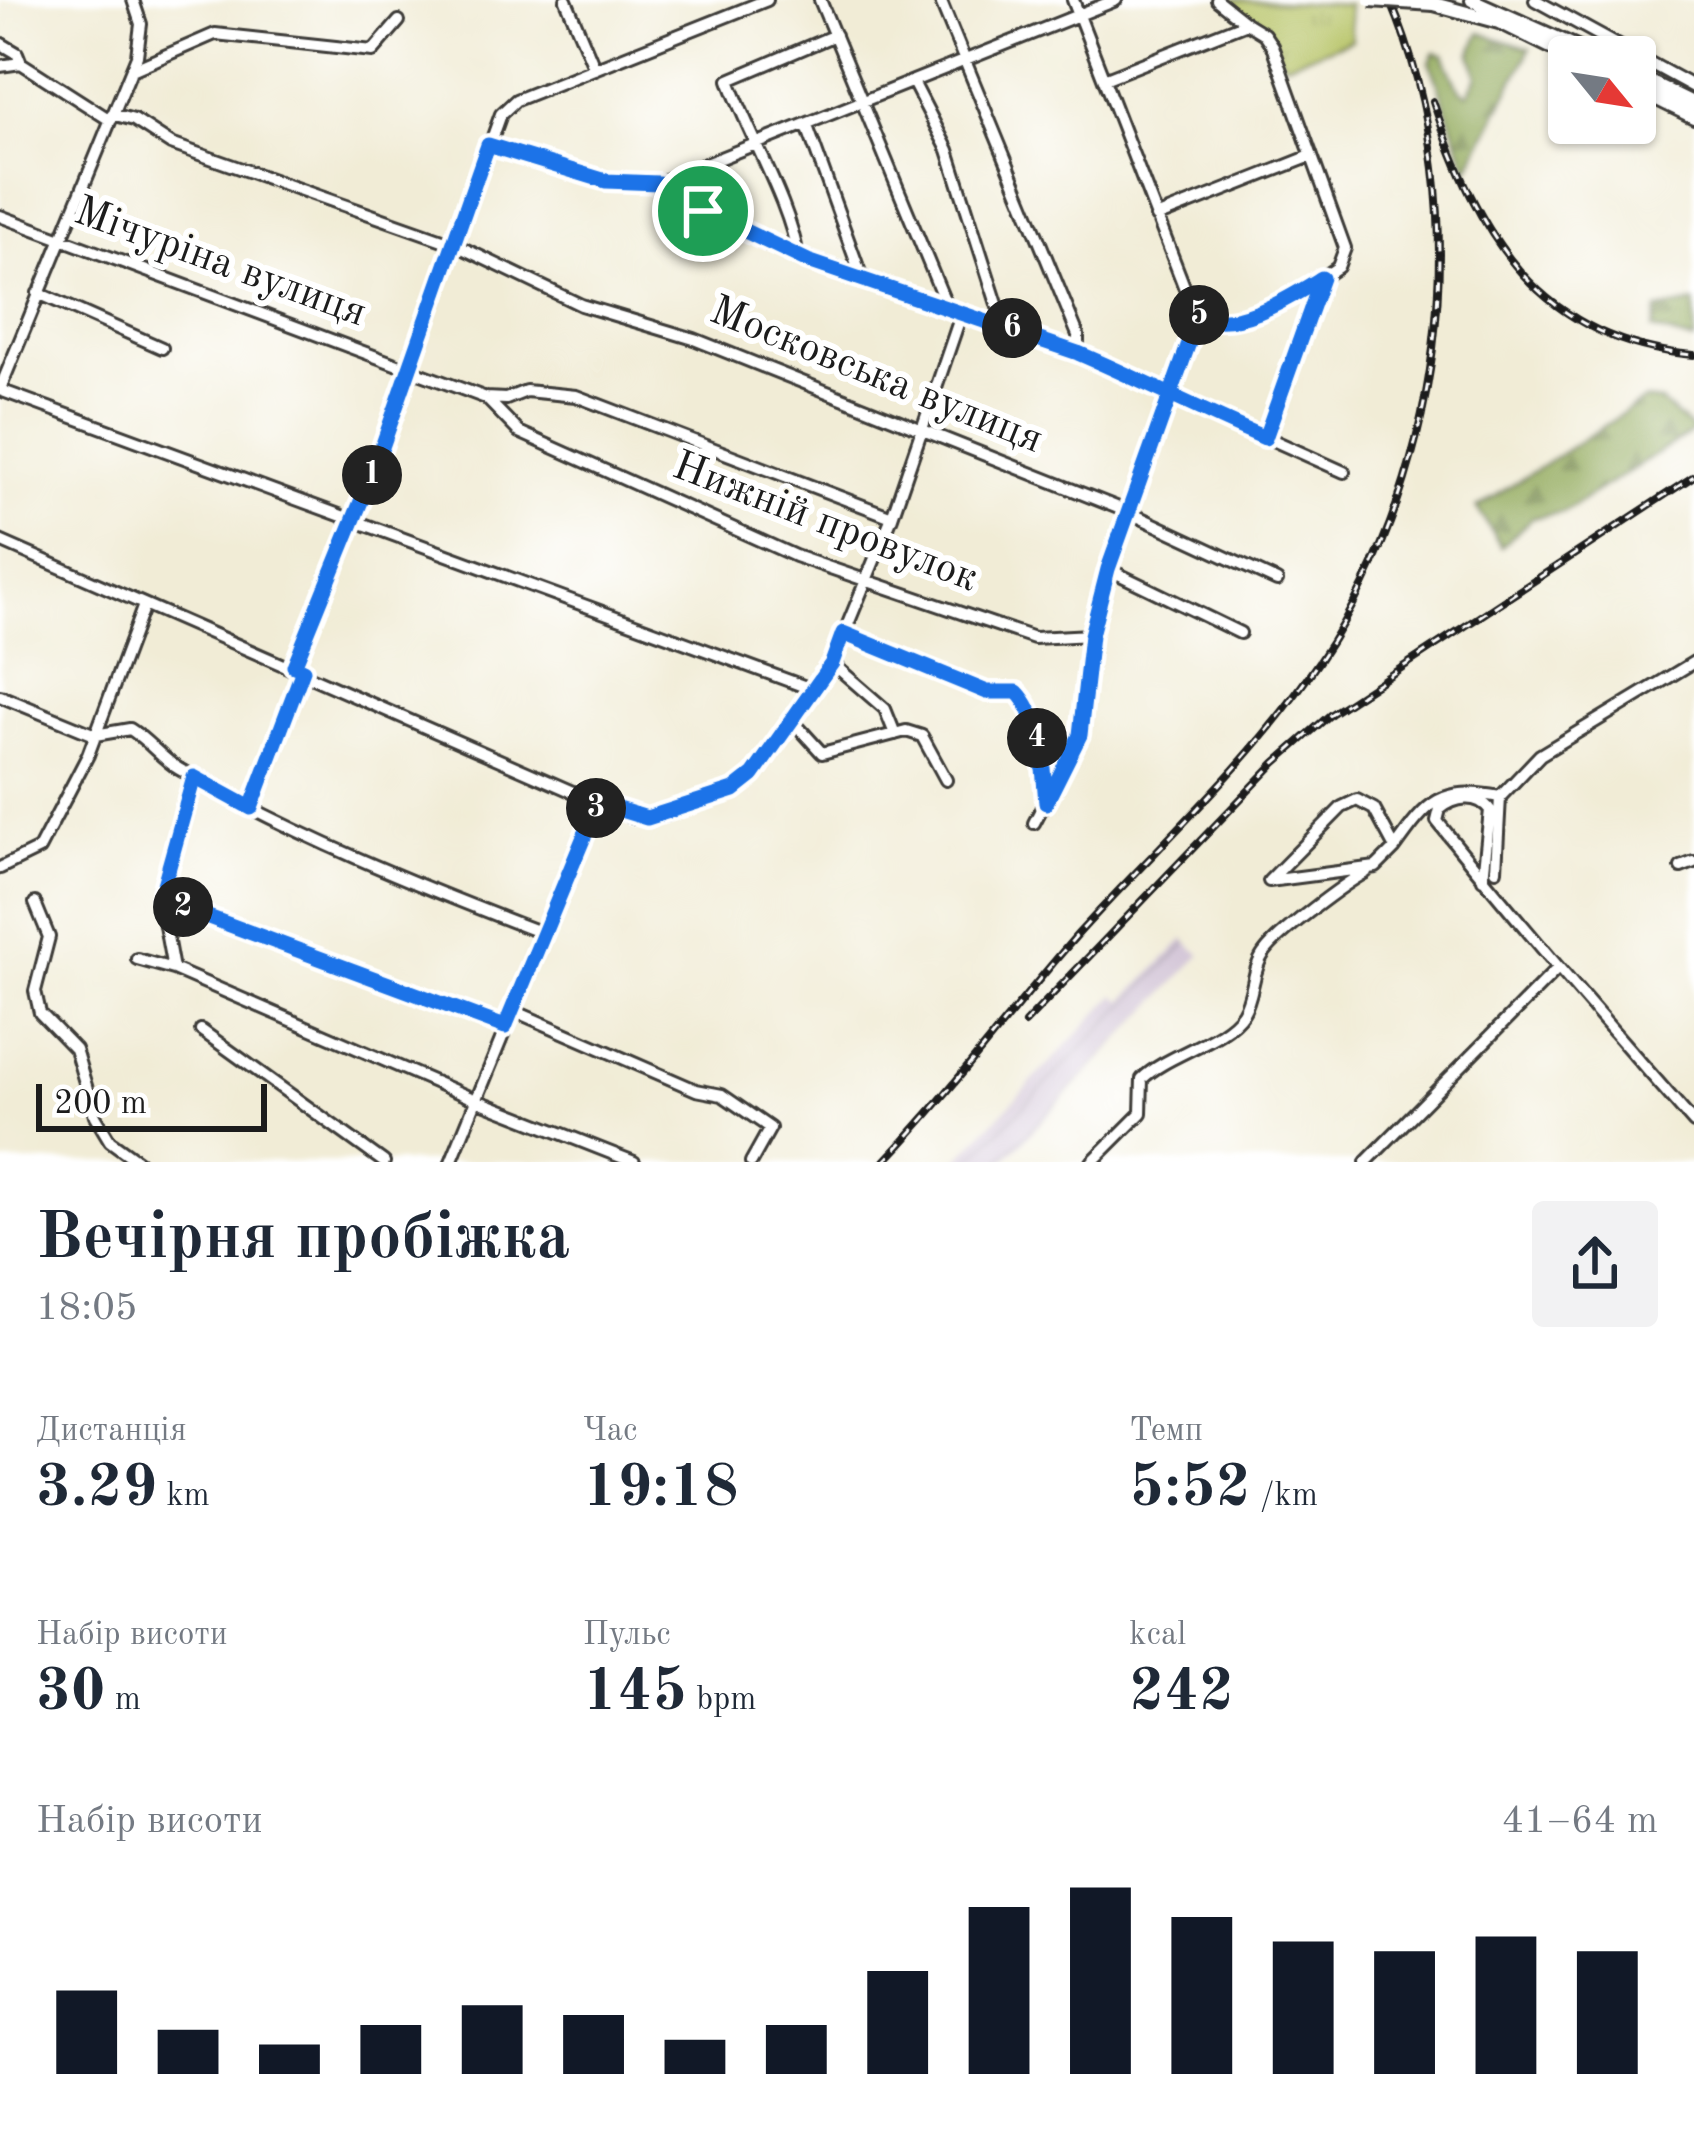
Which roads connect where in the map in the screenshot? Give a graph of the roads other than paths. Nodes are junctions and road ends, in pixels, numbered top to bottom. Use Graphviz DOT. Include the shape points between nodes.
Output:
graph roads {
  1 [pos="134,0"];
  2 [pos="566,0"];
  3 [pos="766,0"];
  4 [pos="820,0"];
  5 [pos="940,0"];
  6 [pos="1073,0"];
  7 [pos="1116,0"];
  8 [pos="1217,0"];
  9 [pos="1370,0"];
  10 [pos="1472,0"];
  11 [pos="1535,0"];
  12 [pos="1078,15"];
  13 [pos="399,21"];
  14 [pos="1246,23"];
  15 [pos="835,34"];
  16 [pos="1552,36"];
  17 [pos="0,43"];
  18 [pos="1548,46"];
  19 [pos="964,62"];
  20 [pos="21,63"];
  21 [pos="0,66"];
  22 [pos="595,68"];
  23 [pos="131,70"];
  24 [pos="1104,79"];
  25 [pos="913,82"];
  26 [pos="1656,85"];
  27 [pos="1694,87"];
  28 [pos="1656,98"];
  29 [pos="862,101"];
  30 [pos="1694,104"];
  31 [pos="111,117"];
  32 [pos="1694,117"];
  33 [pos="807,126"];
  34 [pos="488,145"];
  35 [pos="754,148"];
  36 [pos="1311,156"];
  37 [pos="658,183"];
  38 [pos="0,216"];
  39 [pos="1156,217"];
  40 [pos="58,238"];
  41 [pos="454,244"];
  42 [pos="798,257"];
  43 [pos="862,278"];
  44 [pos="1322,278"];
  45 [pos="38,293"];
  46 [pos="947,308"];
  47 [pos="1196,314"];
  48 [pos="961,315"];
  49 [pos="1004,326"];
  50 [pos="162,348"];
  51 [pos="1078,353"];
  52 [pos="407,369"];
  53 [pos="0,389"];
  54 [pos="1168,394"];
  55 [pos="486,398"];
  56 [pos="922,431"];
  57 [pos="1265,438"];
  58 [pos="1344,472"];
  59 [pos="1126,511"];
  60 [pos="892,517"];
  61 [pos="352,524"];
  62 [pos="0,541"];
  63 [pos="1108,569"];
  64 [pos="867,577"];
  65 [pos="1277,581"];
  66 [pos="144,605"];
  67 [pos="843,633"];
  68 [pos="1240,633"];
  69 [pos="1091,635"];
  70 [pos="1694,662"];
  71 [pos="832,663"];
  72 [pos="298,668"];
  73 [pos="814,690"];
  74 [pos="0,696"];
  75 [pos="791,719"];
  76 [pos="895,734"];
  77 [pos="95,735"];
  78 [pos="194,777"];
  79 [pos="946,780"];
  80 [pos="1500,797"];
  81 [pos="598,803"];
  82 [pos="1046,803"];
  83 [pos="251,808"];
  84 [pos="1034,823"];
  85 [pos="1395,848"];
  86 [pos="1694,862"];
  87 [pos="1376,867"];
  88 [pos="1681,867"];
  89 [pos="0,868"];
  90 [pos="1496,870"];
  91 [pos="1483,879"];
  92 [pos="160,899"];
  93 [pos="35,903"];
  94 [pos="542,933"];
  95 [pos="136,959"];
  96 [pos="1558,968"];
  97 [pos="173,969"];
  98 [pos="512,1010"];
  99 [pos="505,1027"];
  100 [pos="201,1030"];
  101 [pos="476,1100"];
  102 [pos="1694,1124"];
  103 [pos="139,1162"];
  104 [pos="384,1162"];
  105 [pos="451,1162"];
  106 [pos="634,1162"];
  107 [pos="752,1162"];
  108 [pos="1092,1162"];
  109 [pos="1366,1162"];
  1 -- 23 [label="street" via="141,41"];
  2 -- 22 [label="street"];
  3 -- 22 [label="street"];
  4 -- 15 [label="street"];
  5 -- 19 [label="street"];
  6 -- 12 [label="street"];
  7 -- 12 [label="street"];
  8 -- 14 [label="street"];
  9 -- 18 [label="main road, bridge" via="1434,4"];
  10 -- 16 [label="main road"];
  11 -- 27 [label="street"];
  12 -- 19 [label="street"];
  12 -- 24 [label="street"];
  13 -- 23 [label="street" via="373,51 215,34"];
  14 -- 24 [label="street"];
  14 -- 36 [label="street" via="1269,40"];
  15 -- 29 [label="street"];
  15 -- 35 [label="street" via="728,80"];
  17 -- 20 [label="street, Московська вулиця"];
  19 -- 25 [label="street"];
  19 -- 51 [label="street" via="1078,335"];
  20 -- 21 [label="street"];
  20 -- 31 [label="street, Московська вулиця"];
  22 -- 34 [label="street" via="508,105"];
  23 -- 31 [label="street"];
  24 -- 39 [label="street"];
  25 -- 29 [label="street"];
  25 -- 49 [label="street" via="948,150"];
  26 -- 30 [label="main road"];
  28 -- 32 [label="main road"];
  29 -- 33 [label="street"];
  29 -- 46 [label="street"];
  31 -- 40 [label="street"];
  31 -- 41 [label="street, Московська вулиця"];
  33 -- 35 [label="street"];
  33 -- 43 [label="street"];
  34 -- 37 [label="street" via="606,181"];
  34 -- 41 [label="street"];
  35 -- 37 [label="street"];
  35 -- 42 [label="street" via="793,225"];
  36 -- 39 [label="street"];
  36 -- 44 [label="street" via="1345,248 1338,267"];
  37 -- 42 [label="street"];
  38 -- 40 [label="street, Мічуріна вулиця"];
  39 -- 47 [label="street"];
  40 -- 45 [label="street"];
  40 -- 52 [label="street, Мічуріна вулиця"];
  41 -- 52 [label="street"];
  41 -- 56 [label="street, Московська вулиця" via="581,305 694,339"];
  42 -- 43 [label="street"];
  43 -- 46 [label="street"];
  44 -- 47 [label="street" via="1239,317 1216,322"];
  44 -- 57 [label="street"];
  45 -- 50 [label="street"];
  45 -- 53 [label="street"];
  46 -- 48 [label="street"];
  47 -- 54 [label="street"];
  48 -- 49 [label="street"];
  48 -- 56 [label="street"];
  49 -- 51 [label="street"];
  51 -- 54 [label="street"];
  52 -- 55 [label="street, Мічуріна вулиця"];
  52 -- 61 [label="street"];
  53 -- 61 [label="street"];
  54 -- 57 [label="street"];
  54 -- 59 [label="street"];
  55 -- 60 [label="street, Мічуріна вулиця" via="526,391 575,396"];
  55 -- 64 [label="street, Нижній провулок" via="518,432 795,556"];
  56 -- 59 [label="street, Московська вулиця"];
  56 -- 60 [label="street"];
  57 -- 58 [label="street"];
  59 -- 63 [label="street"];
  59 -- 65 [label="street, Московська вулиця"];
  60 -- 64 [label="street"];
  61 -- 72 [label="street"];
  61 -- 73 [label="street"];
  62 -- 66 [label="street"];
  63 -- 68 [label="street"];
  63 -- 69 [label="street"];
  64 -- 67 [label="street"];
  64 -- 69 [label="street, Нижній провулок" via="1034,638"];
  66 -- 72 [label="street"];
  66 -- 77 [label="street"];
  67 -- 71 [label="street"];
  67 -- 82 [label="street" via="987,692 1017,692 1036,736"];
  69 -- 82 [label="street" via="1080,735"];
  70 -- 80 [label="street" via="1540,755"];
  71 -- 73 [label="street"];
  71 -- 76 [label="street" via="885,710"];
  72 -- 81 [label="street"];
  72 -- 83 [label="street"];
  73 -- 75 [label="street"];
  74 -- 77 [label="street"];
  75 -- 76 [label="street" via="822,752"];
  75 -- 81 [label="street" via="734,790 647,818"];
  76 -- 79 [label="street" via="922,736"];
  77 -- 78 [label="street" via="130,729"];
  77 -- 89 [label="street" via="39,849"];
  78 -- 83 [label="street"];
  78 -- 92 [label="street"];
  80 -- 85 [label="street" via="1465,790 1439,796"];
  80 -- 90 [label="street"];
  81 -- 94 [label="street"];
  82 -- 84 [label="street"];
  83 -- 94 [label="street"];
  85 -- 87 [label="street"];
  85 -- 87 [label="street" via="1373,809 1357,800 1269,881"];
  86 -- 88 [label="street"];
  87 -- 108 [label="street" via="1261,956 1244,1012 1142,1078 1141,1113"];
  91 -- 91 [label="street" via="1437,821 1458,798 1490,810"];
  91 -- 96 [label="street"];
  92 -- 97 [label="street"];
  92 -- 99 [label="street"];
  93 -- 103 [label="street" via="49,938 35,991 40,1013 75,1049 94,1116 110,1141"];
  94 -- 98 [label="street"];
  95 -- 97 [label="street"];
  96 -- 102 [label="street"];
  96 -- 109 [label="street"];
  97 -- 101 [label="street"];
  98 -- 99 [label="street"];
  98 -- 107 [label="street" via="722,1095 770,1128"];
  99 -- 101 [label="street"];
  100 -- 104 [label="street"];
  101 -- 105 [label="street"];
  101 -- 106 [label="street"];
}
